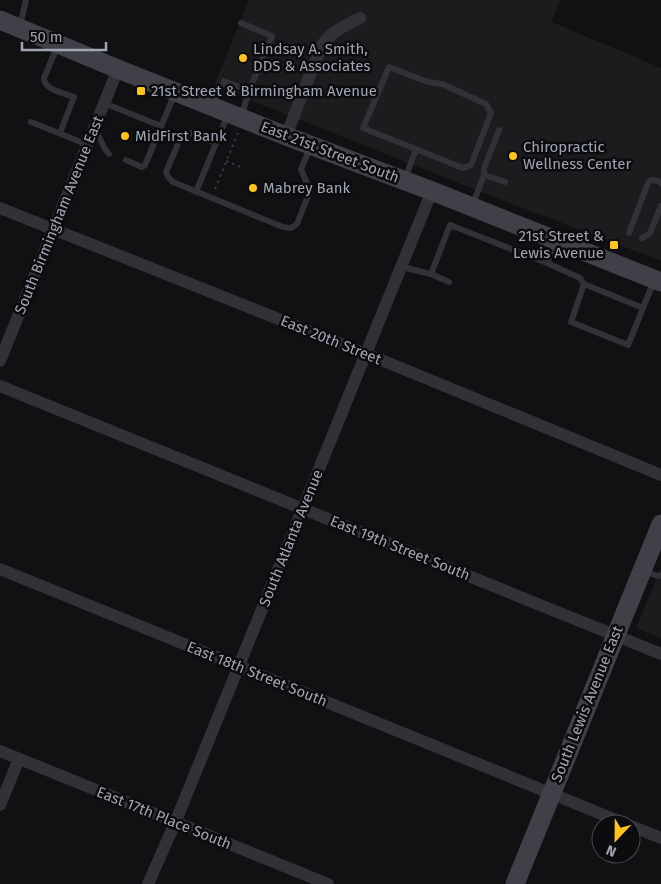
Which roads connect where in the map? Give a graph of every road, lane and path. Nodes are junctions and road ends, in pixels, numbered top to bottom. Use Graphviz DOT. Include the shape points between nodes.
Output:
graph roads {
  1 [pos="26,0"];
  2 [pos="360,18"];
  3 [pos="0,20"];
  4 [pos="241,23"];
  5 [pos="20,28"];
  6 [pos="58,43"];
  7 [pos="118,69"];
  8 [pos="175,92"];
  9 [pos="249,92"];
  10 [pos="104,102"];
  11 [pos="230,118"];
  12 [pos="31,122"];
  13 [pos="161,126"];
  14 [pos="94,128"];
  15 [pos="499,130"];
  16 [pos="60,134"];
  17 [pos="286,136"];
  18 [pos="215,143"];
  19 [pos="88,145"];
  20 [pos="311,146"];
  21 [pos="416,149"];
  22 [pos="109,154"];
  23 [pos="126,160"];
  24 [pos="226,161"];
  25 [pos="244,168"];
  26 [pos="484,175"];
  27 [pos="405,180"];
  28 [pos="505,182"];
  29 [pos="661,183"];
  30 [pos="432,191"];
  31 [pos="196,192"];
  32 [pos="211,198"];
  33 [pos="661,206"];
  34 [pos="472,207"];
  35 [pos="0,208"];
  36 [pos="53,230"];
  37 [pos="629,232"];
  38 [pos="642,238"];
  39 [pos="556,240"];
  40 [pos="547,263"];
  41 [pos="402,267"];
  42 [pos="431,274"];
  43 [pos="658,281"];
  44 [pos="449,282"];
  45 [pos="584,284"];
  46 [pos="642,308"];
  47 [pos="366,354"];
  48 [pos="0,361"];
  49 [pos="0,386"];
  50 [pos="661,474"];
  51 [pos="303,509"];
  52 [pos="661,524"];
  53 [pos="0,569"];
  54 [pos="642,571"];
  55 [pos="661,575"];
  56 [pos="615,636"];
  57 [pos="661,654"];
  58 [pos="239,667"];
  59 [pos="0,751"];
  60 [pos="19,759"];
  61 [pos="551,793"];
  62 [pos="0,805"];
  63 [pos="602,814"];
  64 [pos="175,823"];
  65 [pos="641,830"];
  66 [pos="661,838"];
  67 [pos="148,884"];
  68 [pos="328,884"];
  69 [pos="515,884"];
  1 -- 5 [label="lane"];
  2 -- 17 [label="street" via="337,30 321,47"];
  3 -- 5 [label="main road, East 21st Street South"];
  4 -- 9 [label="lane" via="272,36"];
  5 -- 6 [label="main road, East 21st Street South"];
  6 -- 7 [label="main road, East 21st Street South"];
  6 -- 16 [label="lane" via="44,82 48,87 74,97"];
  7 -- 8 [label="main road, East 21st Street South"];
  7 -- 10 [label="street, South Birmingham Avenue East"];
  8 -- 11 [label="main road, East 21st Street South"];
  8 -- 13 [label="lane"];
  9 -- 11 [label="lane"];
  9 -- 11 [label="lane" via="224,81"];
  10 -- 13 [label="lane"];
  10 -- 14 [label="street, South Birmingham Avenue East"];
  11 -- 17 [label="main road, East 21st Street South"];
  11 -- 18 [label="lane"];
  11 -- 24 [label="path"];
  12 -- 16 [label="lane"];
  13 -- 23 [label="lane" via="145,165 142,167"];
  14 -- 19 [label="street, South Birmingham Avenue East"];
  14 -- 22 [label="lane"];
  15 -- 26 [label="lane"];
  16 -- 19 [label="lane"];
  17 -- 20 [label="main road, East 21st Street South"];
  18 -- 31 [label="lane"];
  18 -- 31 [label="lane" via="191,133 184,135 166,172 174,182"];
  19 -- 36 [label="street, South Birmingham Avenue East"];
  20 -- 27 [label="main road, East 21st Street South"];
  20 -- 32 [label="lane" via="301,169 310,191 297,224 291,228"];
  21 -- 21 [label="lane" via="363,128 389,68 442,84 486,104 491,113 471,165 463,168"];
  21 -- 27 [label="lane"];
  24 -- 25 [label="path"];
  24 -- 32 [label="path"];
  26 -- 28 [label="lane"];
  26 -- 34 [label="lane"];
  27 -- 30 [label="main road, East 21st Street South"];
  29 -- 37 [label="lane" via="651,180 648,183"];
  30 -- 34 [label="main road, East 21st Street South"];
  30 -- 41 [label="street, South Atlanta Avenue"];
  31 -- 32 [label="lane"];
  33 -- 38 [label="lane" via="650,233"];
  34 -- 39 [label="main road, East 21st Street South"];
  35 -- 36 [label="street, East 20th Street"];
  36 -- 47 [label="street, East 20th Street"];
  36 -- 48 [label="street, South Birmingham Avenue East"];
  39 -- 40 [label="lane"];
  39 -- 43 [label="main road, East 21st Street South"];
  40 -- 42 [label="lane" via="450,224"];
  40 -- 45 [label="lane" via="580,278"];
  41 -- 42 [label="lane"];
  41 -- 47 [label="street, South Atlanta Avenue"];
  42 -- 44 [label="lane"];
  43 -- 46 [label="lane"];
  45 -- 46 [label="lane"];
  45 -- 46 [label="lane" via="570,322 628,345"];
  47 -- 50 [label="street, East 20th Street"];
  47 -- 51 [label="street, South Atlanta Avenue"];
  49 -- 51 [label="street, East 19th Street South"];
  51 -- 56 [label="street, East 19th Street South"];
  51 -- 58 [label="street, South Atlanta Avenue"];
  52 -- 54 [label="main road, South Lewis Avenue East"];
  53 -- 58 [label="street, East 18th Street South"];
  54 -- 55 [label="lane"];
  54 -- 56 [label="main road, South Lewis Avenue East"];
  56 -- 57 [label="street, East 19th Street South"];
  56 -- 61 [label="main road, South Lewis Avenue East"];
  58 -- 61 [label="street, East 18th Street South"];
  58 -- 64 [label="street, South Atlanta Avenue"];
  59 -- 60 [label="street, East 17th Place South"];
  60 -- 62 [label="street"];
  60 -- 64 [label="street, East 17th Place South"];
  61 -- 63 [label="street, East 18th Street South"];
  61 -- 69 [label="main road, South Lewis Avenue East"];
  64 -- 67 [label="street, South Atlanta Avenue"];
  64 -- 68 [label="street, East 17th Place South"];
  65 -- 66 [label="street"];
}
